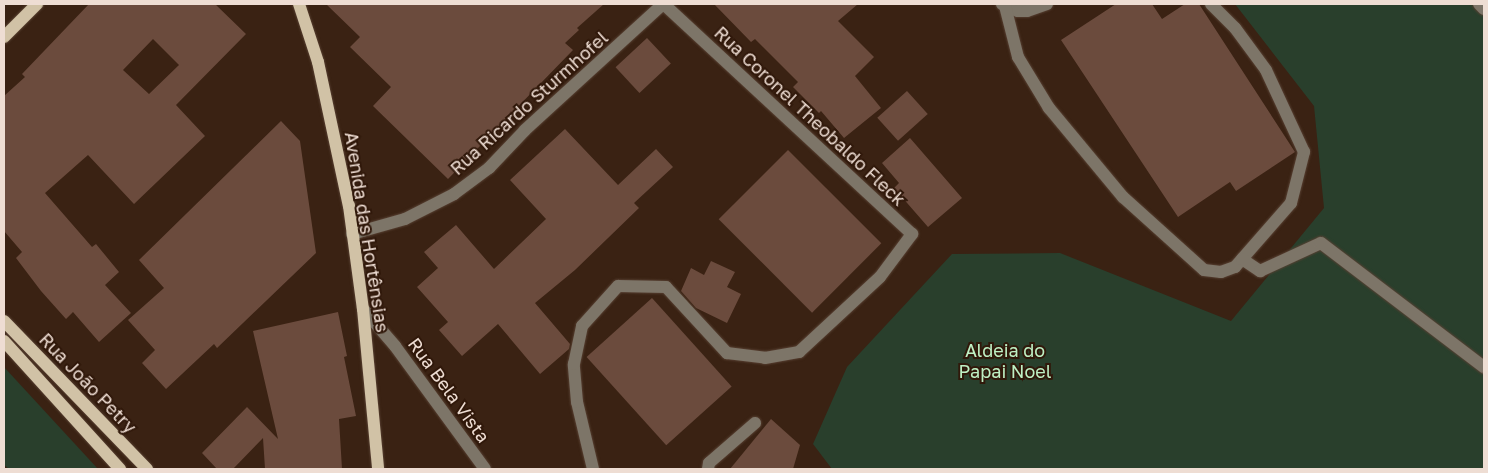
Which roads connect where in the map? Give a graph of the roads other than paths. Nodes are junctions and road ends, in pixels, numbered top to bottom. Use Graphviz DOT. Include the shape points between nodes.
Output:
graph roads {
  1 [pos="37,4"];
  2 [pos="299,4"];
  3 [pos="663,4"];
  4 [pos="1047,4"];
  5 [pos="1211,4"];
  6 [pos="1479,4"];
  7 [pos="1004,5"];
  8 [pos="1484,9"];
  9 [pos="4,36"];
  10 [pos="352,234"];
  11 [pos="1242,259"];
  12 [pos="363,309"];
  13 [pos="4,321"];
  14 [pos="4,341"];
  15 [pos="1484,367"];
  16 [pos="755,423"];
  17 [pos="705,467"];
  18 [pos="120,469"];
  19 [pos="146,469"];
  20 [pos="378,469"];
  21 [pos="485,469"];
  22 [pos="593,469"];
  1 -- 9 [label="main road"];
  2 -- 10 [label="main road, Avenida das Hortênsias" via="331,116"];
  3 -- 10 [label="street, Rua Ricardo Sturmhofel" via="525,130 489,168 454,194 405,219"];
  3 -- 22 [label="street, Rua Coronel Theobaldo Fleck" via="912,234 880,277 798,352 782,356 765,358 727,353 666,287 618,286 582,326 574,364 576,402"];
  4 -- 7 [label="street" via="1027,11"];
  5 -- 11 [label="street" via="1236,28 1266,70 1304,152 1291,203"];
  6 -- 8 [label="street"];
  7 -- 11 [label="street" via="1018,57 1050,108 1123,198 1204,270 1221,272 1235,267"];
  10 -- 12 [label="main road, Avenida das Hortênsias"];
  11 -- 15 [label="street" via="1260,271 1321,243"];
  12 -- 20 [label="main road, Avenida das Hortênsias"];
  12 -- 21 [label="street, Rua Bela Vista" via="395,346"];
  13 -- 19 [label="main road, Rua João Petry"];
  14 -- 18 [label="main road, Rua João Petry"];
  16 -- 17 [label="street"];
}
